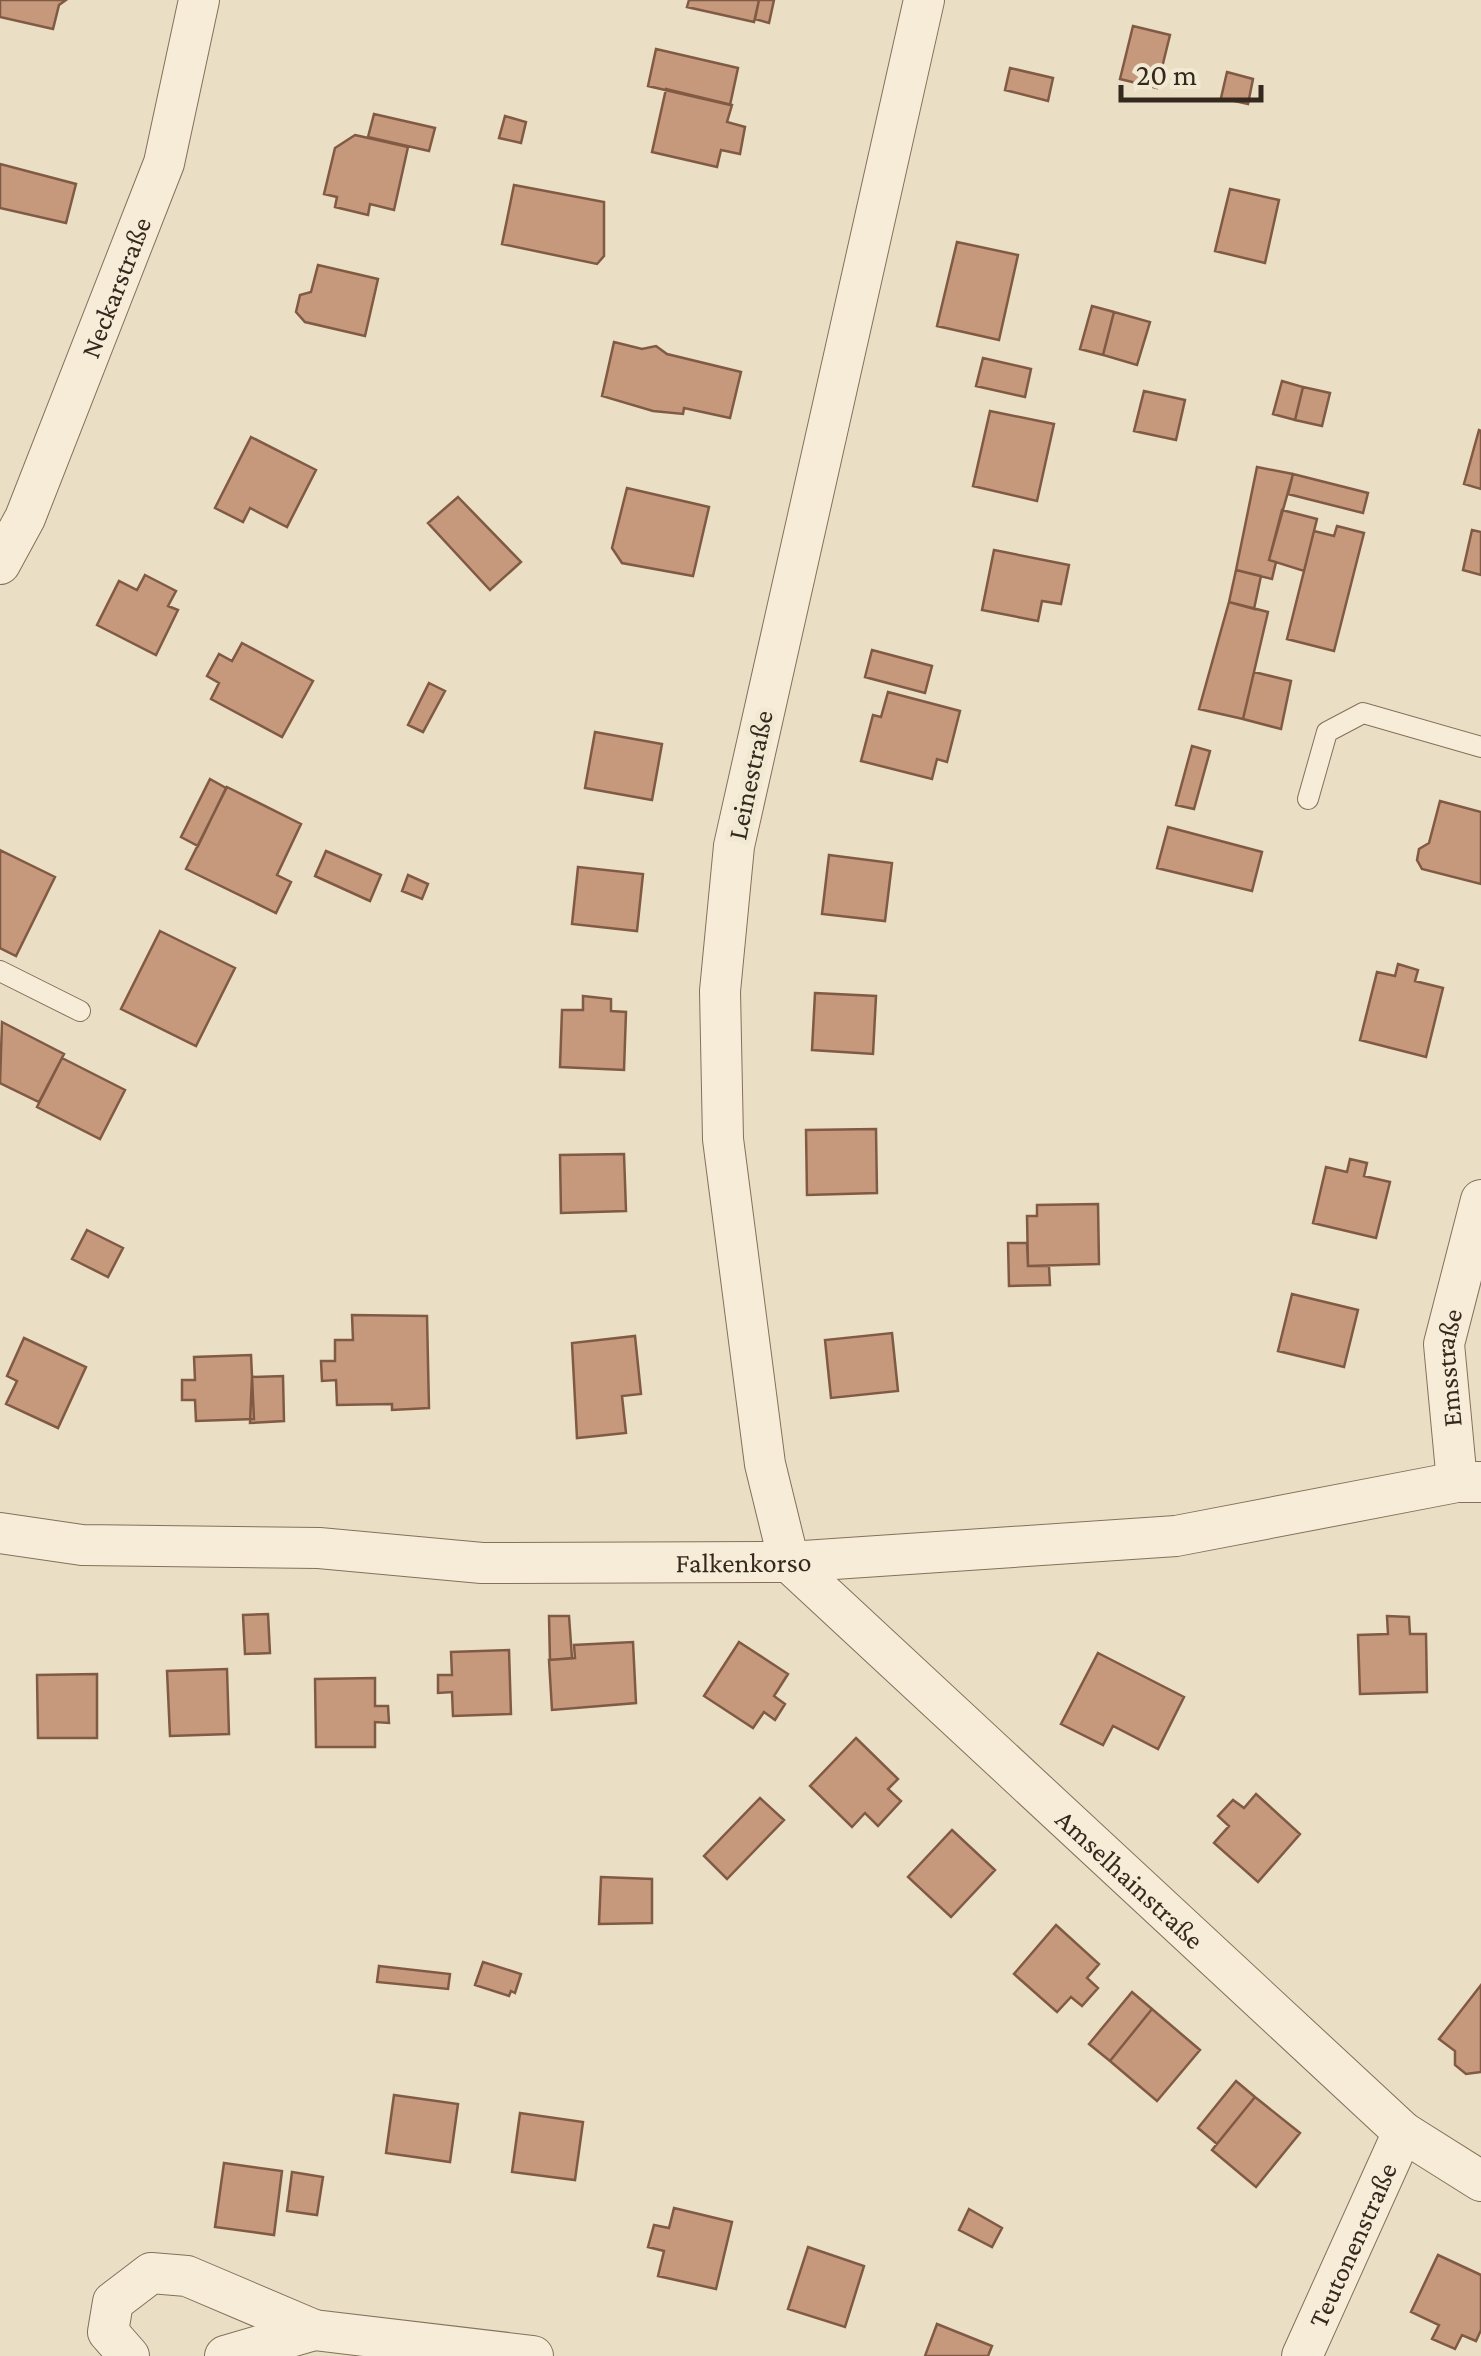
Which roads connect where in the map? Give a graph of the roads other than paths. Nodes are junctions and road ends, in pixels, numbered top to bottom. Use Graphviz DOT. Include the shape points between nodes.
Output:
graph roads {
  1 [pos="199,0"];
  2 [pos="924,0"];
  3 [pos="0,564"];
  4 [pos="1481,747"];
  5 [pos="1308,799"];
  6 [pos="0,971"];
  7 [pos="80,1011"];
  8 [pos="1481,1200"];
  9 [pos="1469,1482"];
  10 [pos="0,1533"];
  11 [pos="789,1562"];
  12 [pos="1403,2132"];
  13 [pos="1481,2181"];
  14 [pos="314,2330"];
  15 [pos="129,2356"];
  16 [pos="225,2356"];
  17 [pos="533,2356"];
  18 [pos="1302,2356"];
  1 -- 3 [label="street, Neckarstraße" via="164,163 25,518"];
  2 -- 11 [label="street, Leinestraße" via="734,846 720,991 723,1139 765,1464"];
  4 -- 5 [label="lane" via="1362,714 1327,732"];
  6 -- 7 [label="lane"];
  8 -- 9 [label="street, Emsstraße" via="1444,1344"];
  9 -- 11 [label="street, Falkenkorso" via="1176,1536"];
  10 -- 11 [label="street, Falkenkorso" via="82,1545 318,1548 482,1563"];
  11 -- 12 [label="street, Amselhainstraße"];
  12 -- 13 [label="street, Amselhainstraße"];
  12 -- 18 [label="street, Teutonenstraße"];
  14 -- 15 [label="street" via="186,2276 151,2273 113,2302 108,2332"];
  14 -- 16 [label="street"];
  14 -- 17 [label="street"];
}
